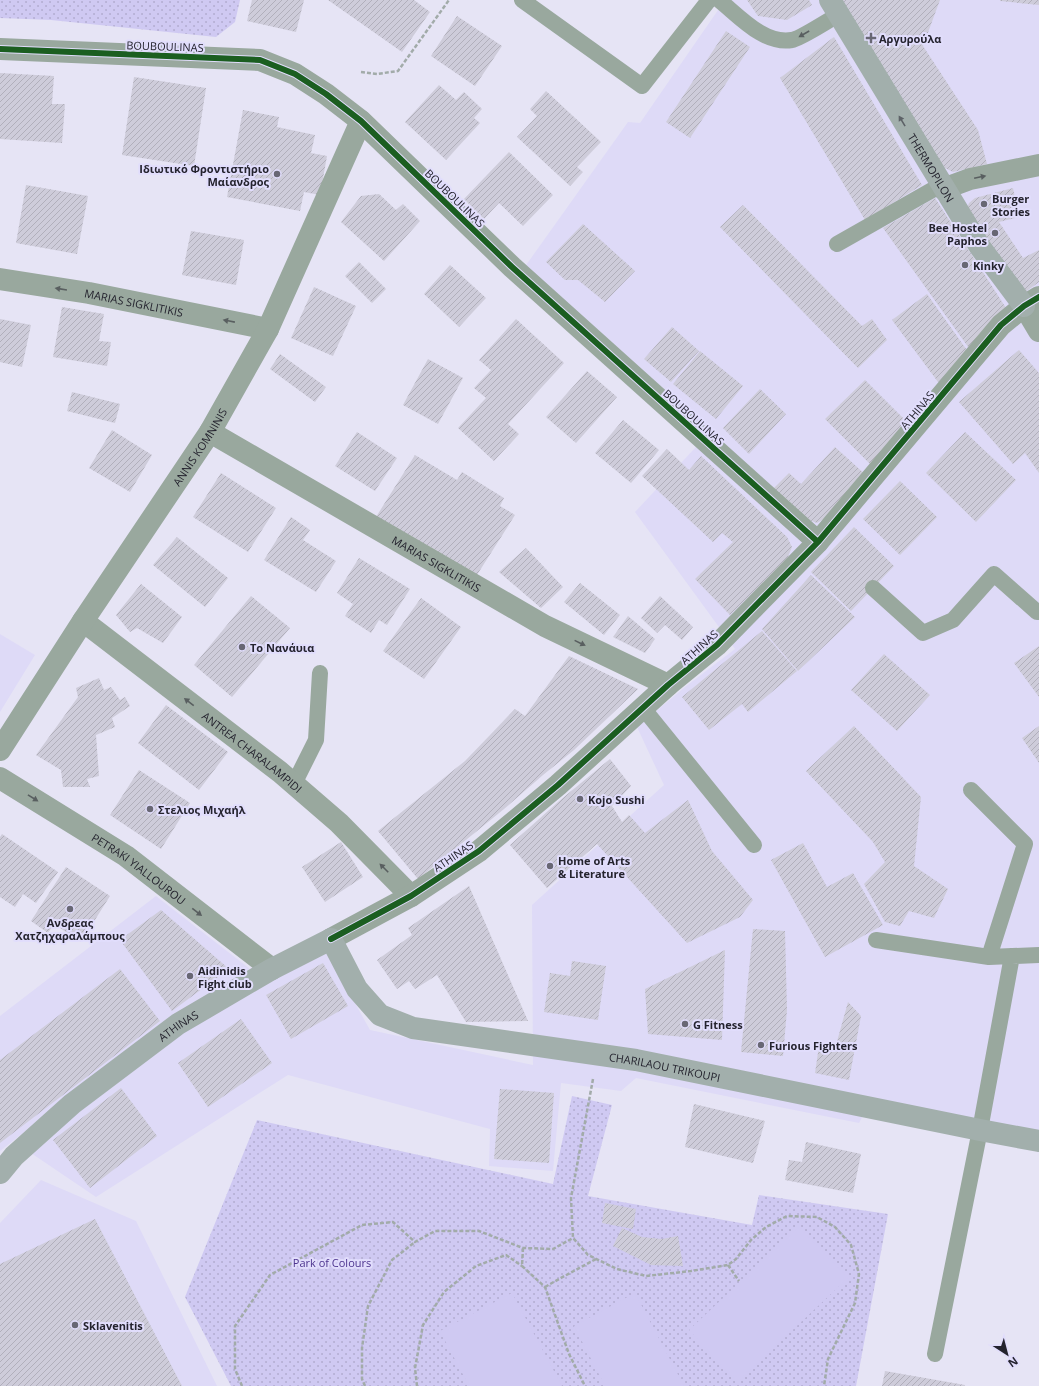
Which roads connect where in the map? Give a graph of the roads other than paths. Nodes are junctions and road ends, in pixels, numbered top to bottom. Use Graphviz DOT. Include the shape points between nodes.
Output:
graph roads {
  1 [pos="522,0"];
  2 [pos="708,0"];
  3 [pos="719,0"];
  4 [pos="834,7"];
  5 [pos="0,49"];
  6 [pos="361,121"];
  7 [pos="1039,165"];
  8 [pos="942,187"];
  9 [pos="837,244"];
  10 [pos="0,279"];
  11 [pos="1031,301"];
  12 [pos="268,329"];
  13 [pos="1039,331"];
  14 [pos="210,432"];
  15 [pos="818,542"];
  16 [pos="873,588"];
  17 [pos="1039,612"];
  18 [pos="83,621"];
  19 [pos="320,674"];
  20 [pos="668,685"];
  21 [pos="643,708"];
  22 [pos="0,750"];
  23 [pos="0,778"];
  24 [pos="294,784"];
  25 [pos="971,790"];
  26 [pos="754,845"];
  27 [pos="411,896"];
  28 [pos="331,939"];
  29 [pos="876,940"];
  30 [pos="1039,955"];
  31 [pos="1012,956"];
  32 [pos="989,957"];
  33 [pos="272,969"];
  34 [pos="980,1130"];
  35 [pos="1039,1141"];
  36 [pos="0,1173"];
  37 [pos="935,1354"];
  1 -- 2 [label="lane" via="642,86"];
  4 -- 3 [label="lane, one-way" via="793,40 775,40 754,30"];
  8 -- 4 [label="main road, THERMOPILON, one-way"];
  5 -- 6 [label="street, BOUBOULINAS" via="260,60 295,74"];
  6 -- 12 [label="street, ANNIS KOMNINIS"];
  6 -- 15 [label="street, BOUBOULINAS" via="512,267"];
  8 -- 7 [label="street, one-way"];
  8 -- 9 [label="lane"];
  8 -- 11 [label="main road, THERMOPILON" via="980,247"];
  12 -- 10 [label="street, MARIAS SIGKLITIKIS, one-way" via="89,293"];
  11 -- 13 [label="street, THERMOPILON"];
  11 -- 15 [label="street, ATHINAS" via="1001,325"];
  12 -- 14 [label="street, ANNIS KOMNINIS"];
  14 -- 18 [label="street, ANNIS KOMNINIS"];
  14 -- 20 [label="street, MARIAS SIGKLITIKIS, one-way" via="545,626"];
  15 -- 20 [label="street, ATHINAS" via="717,645"];
  16 -- 17 [label="lane" via="923,633 953,620 994,574"];
  18 -- 22 [label="street, ANNIS KOMNINIS"];
  24 -- 18 [label="street, ANTREA CHARALAMPIDI, one-way"];
  19 -- 24 [label="lane" via="316,740"];
  20 -- 21 [label="street, ATHINAS"];
  21 -- 26 [label="lane"];
  21 -- 27 [label="street, ATHINAS" via="558,785 479,851"];
  23 -- 33 [label="street, PETRAKI YIALLOUROU, one-way" via="126,856"];
  27 -- 24 [label="street, ANTREA CHARALAMPIDI, one-way" via="339,823"];
  25 -- 32 [label="lane" via="1025,844"];
  27 -- 28 [label="street, ATHINAS"];
  28 -- 33 [label="main road, ATHINAS"];
  28 -- 34 [label="main road, CHARILAOU TRIKOUPI" via="357,989 380,1015 413,1028 636,1060"];
  29 -- 32 [label="lane"];
  30 -- 31 [label="lane"];
  31 -- 32 [label="lane"];
  31 -- 34 [label="lane"];
  33 -- 36 [label="main road, ATHINAS" via="178,1024 72,1104 14,1156"];
  34 -- 35 [label="main road, CHARILAOU TRIKOUPI"];
  34 -- 37 [label="lane"];
}
